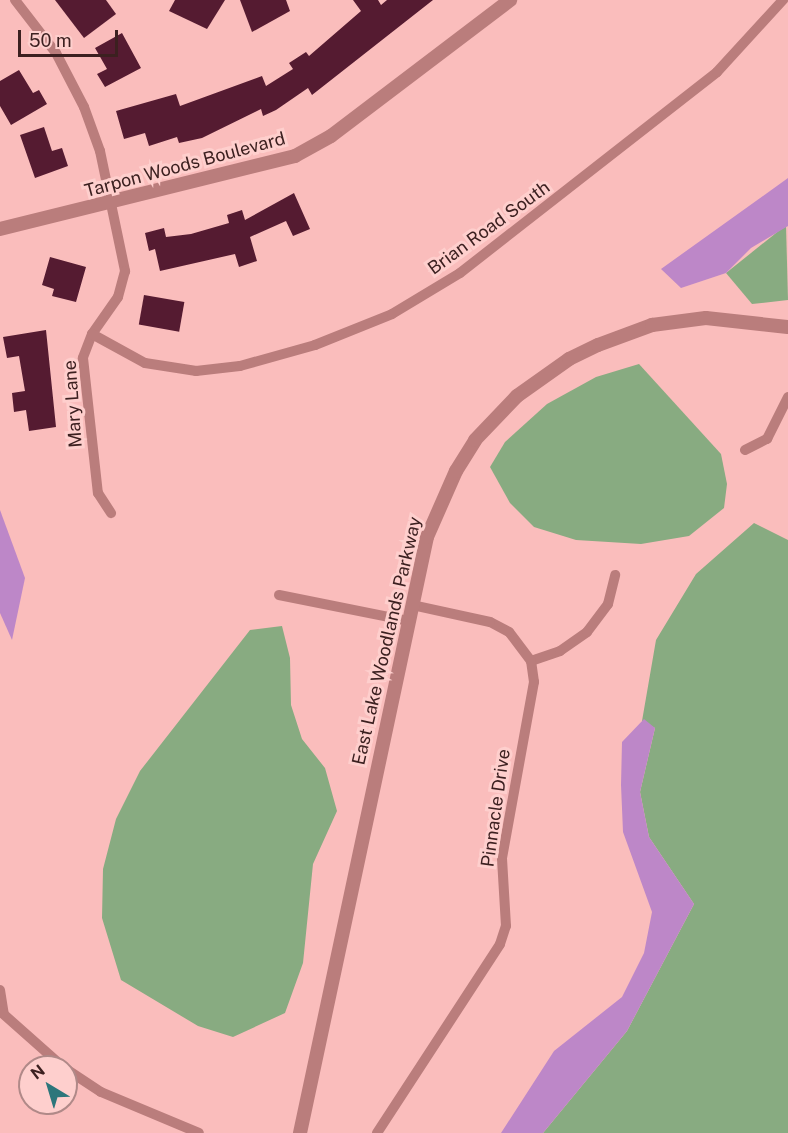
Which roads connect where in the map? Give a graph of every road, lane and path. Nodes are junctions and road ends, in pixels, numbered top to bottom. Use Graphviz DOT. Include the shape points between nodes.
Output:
graph roads {
  1 [pos="15,0"];
  2 [pos="510,0"];
  3 [pos="783,0"];
  4 [pos="111,204"];
  5 [pos="0,229"];
  6 [pos="788,327"];
  7 [pos="92,334"];
  8 [pos="788,397"];
  9 [pos="745,450"];
  10 [pos="111,513"];
  11 [pos="615,575"];
  12 [pos="279,595"];
  13 [pos="413,605"];
  14 [pos="409,621"];
  15 [pos="531,661"];
  16 [pos="0,990"];
  17 [pos="2,1012"];
  18 [pos="50,1055"];
  19 [pos="78,1077"];
  20 [pos="199,1133"];
  21 [pos="300,1133"];
  22 [pos="377,1133"];
  1 -- 4 [label="street, Mary Lane" via="73,83 100,151"];
  2 -- 4 [label="street, Tarpon Woods Boulevard" via="331,136 295,156"];
  3 -- 7 [label="street, Brian Road South" via="717,72 460,273 392,314 315,345 240,366 196,371 145,363"];
  4 -- 5 [label="street, Tarpon Woods Boulevard"];
  4 -- 7 [label="street, Mary Lane" via="125,271 118,297"];
  6 -- 13 [label="street, East Lake Woodlands Parkway" via="726,318 652,325 598,345 540,378 496,416 456,471 433,518"];
  7 -- 10 [label="street, Mary Lane" via="83,358 84,376 98,494"];
  8 -- 9 [label="street" via="767,439"];
  11 -- 15 [label="street" via="608,604 587,632 560,651"];
  12 -- 14 [label="street"];
  13 -- 14 [label="street, East Lake Woodlands Parkway"];
  13 -- 15 [label="street" via="490,622 509,632"];
  14 -- 21 [label="street, East Lake Woodlands Parkway"];
  15 -- 22 [label="street, Pinnacle Drive" via="534,682 502,858 506,926 485,971"];
  16 -- 17 [label="street"];
  17 -- 18 [label="street"];
  19 -- 20 [label="street" via="101,1092"];
}
